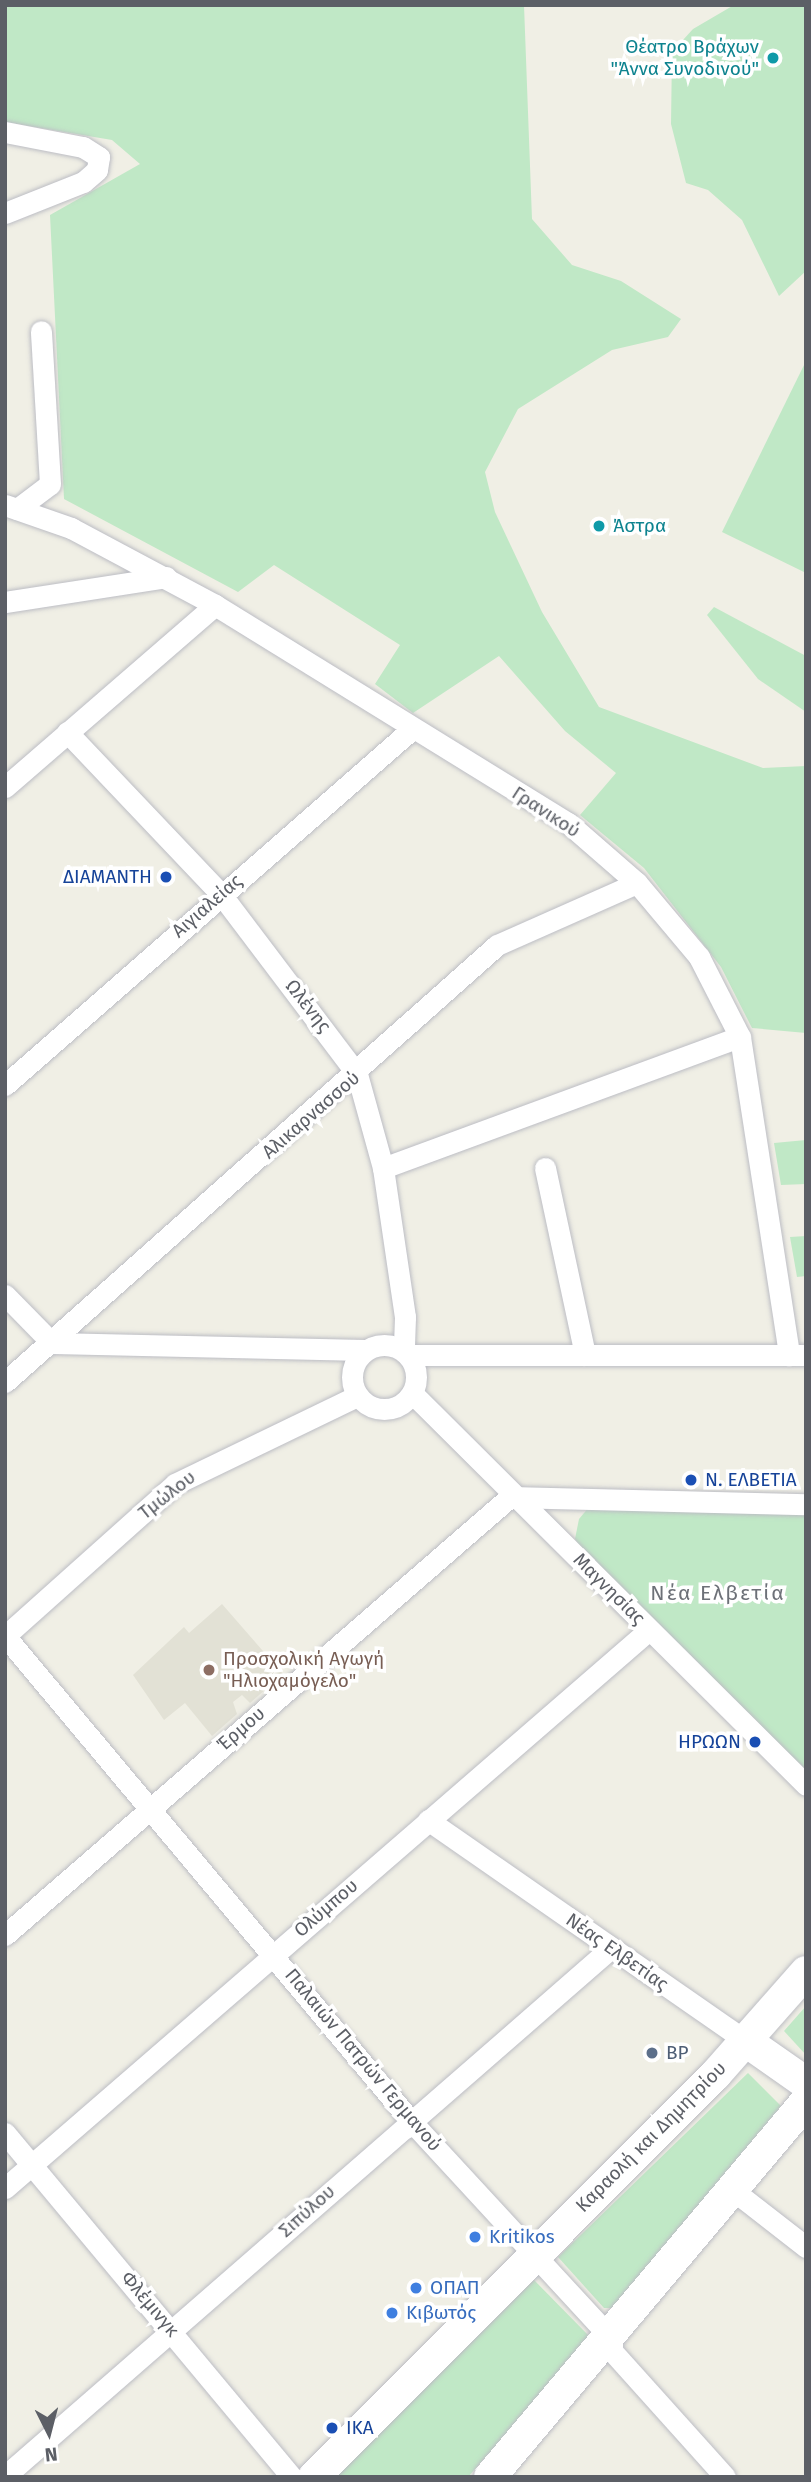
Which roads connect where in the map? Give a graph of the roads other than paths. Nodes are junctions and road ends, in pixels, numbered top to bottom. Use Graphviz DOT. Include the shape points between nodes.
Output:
graph roads {
  1 [pos="5,132"];
  2 [pos="5,214"];
  3 [pos="41,331"];
  4 [pos="11,507"];
  5 [pos="166,577"];
  6 [pos="5,602"];
  7 [pos="215,605"];
  8 [pos="411,730"];
  9 [pos="67,732"];
  10 [pos="5,788"];
  11 [pos="637,883"];
  12 [pos="220,893"];
  13 [pos="740,1037"];
  14 [pos="357,1074"];
  15 [pos="5,1085"];
  16 [pos="383,1168"];
  17 [pos="545,1168"];
  18 [pos="5,1295"];
  19 [pos="52,1343"];
  20 [pos="365,1350"];
  21 [pos="406,1353"];
  22 [pos="585,1355"];
  23 [pos="797,1355"];
  24 [pos="5,1382"];
  25 [pos="412,1393"];
  26 [pos="357,1396"];
  27 [pos="510,1497"];
  28 [pos="806,1504"];
  29 [pos="649,1630"];
  30 [pos="5,1636"];
  31 [pos="806,1785"];
  32 [pos="150,1807"];
  33 [pos="428,1820"];
  34 [pos="5,1935"];
  35 [pos="611,1948"];
  36 [pos="274,1954"];
  37 [pos="806,1972"];
  38 [pos="746,2041"];
  39 [pos="806,2083"];
  40 [pos="806,2102"];
  41 [pos="411,2120"];
  42 [pos="5,2133"];
  43 [pos="32,2165"];
  44 [pos="5,2188"];
  45 [pos="734,2191"];
  46 [pos="806,2247"];
  47 [pos="534,2254"];
  48 [pos="172,2331"];
  49 [pos="611,2339"];
  50 [pos="5,2476"];
  51 [pos="292,2477"];
  52 [pos="314,2477"];
  53 [pos="490,2477"];
  54 [pos="725,2477"];
  1 -- 2 [label="street" via="83,147 99,157 97,170 83,182"];
  3 -- 4 [label="street" via="50,484"];
  4 -- 5 [label="street, Γρανικού"];
  5 -- 6 [label="street"];
  5 -- 7 [label="street, Γρανικού"];
  7 -- 8 [label="street, Γρανικού"];
  7 -- 9 [label="street"];
  8 -- 11 [label="street, Γρανικού" via="568,823"];
  8 -- 12 [label="street, Αιγιαλείας"];
  9 -- 10 [label="street"];
  9 -- 12 [label="street, Ωλένης"];
  11 -- 13 [label="street, Γρανικού" via="699,957"];
  11 -- 14 [label="street, Αλικαρνασσού" via="497,945"];
  12 -- 14 [label="street, Ωλένης"];
  12 -- 15 [label="street, Αιγιαλείας"];
  13 -- 16 [label="street"];
  13 -- 23 [label="street, Γρανικού"];
  14 -- 16 [label="street, Ωλένης"];
  14 -- 19 [label="street, Αλικαρνασσού"];
  16 -- 21 [label="street, Ωλένης"];
  17 -- 22 [label="street"];
  18 -- 19 [label="street"];
  19 -- 20 [label="street"];
  19 -- 24 [label="street, Αλικαρνασσού"];
  20 -- 21 [label="street" via="384,1344"];
  20 -- 26 [label="street" via="354,1363"];
  21 -- 22 [label="street"];
  21 -- 25 [label="street" via="416,1374"];
  22 -- 23 [label="street"];
  25 -- 26 [label="street" via="385,1410"];
  25 -- 27 [label="street, Μαγνησίας"];
  26 -- 30 [label="street, Τμώλου" via="175,1483"];
  27 -- 28 [label="street"];
  27 -- 29 [label="street, Μαγνησίας"];
  27 -- 32 [label="street, Έρμου"];
  29 -- 31 [label="street, Μαγνησίας"];
  29 -- 33 [label="street, Ολύμπου"];
  30 -- 32 [label="street, Παλαιών Πατρών Γερμανού"];
  32 -- 34 [label="street, Έρμου"];
  32 -- 36 [label="street, Παλαιών Πατρών Γερμανού"];
  33 -- 35 [label="street, Νέας Ελβετίας"];
  33 -- 36 [label="street, Ολύμπου"];
  35 -- 38 [label="street, Νέας Ελβετίας"];
  35 -- 41 [label="street, Σιπύλου"];
  36 -- 41 [label="street, Παλαιών Πατρών Γερμανού"];
  36 -- 43 [label="street, Ολύμπου"];
  37 -- 38 [label="street, Καραολή και Δημητρίου"];
  38 -- 39 [label="street, Νέας Ελβετίας"];
  38 -- 47 [label="street, Καραολή και Δημητρίου"];
  40 -- 45 [label="street"];
  41 -- 47 [label="street, Παλαιών Πατρών Γερμανού"];
  41 -- 48 [label="street, Σιπύλου"];
  42 -- 43 [label="street, Φλέμινγκ"];
  43 -- 44 [label="street, Ολύμπου"];
  43 -- 48 [label="street, Φλέμινγκ"];
  45 -- 46 [label="street"];
  45 -- 49 [label="street"];
  47 -- 49 [label="street, Παλαιών Πατρών Γερμανού"];
  47 -- 52 [label="street, Καραολή και Δημητρίου"];
  48 -- 50 [label="street, Σιπύλου"];
  48 -- 51 [label="street, Φλέμινγκ"];
  49 -- 53 [label="street"];
  49 -- 54 [label="street, Παλαιών Πατρών Γερμανού" via="612,2351"];
}
